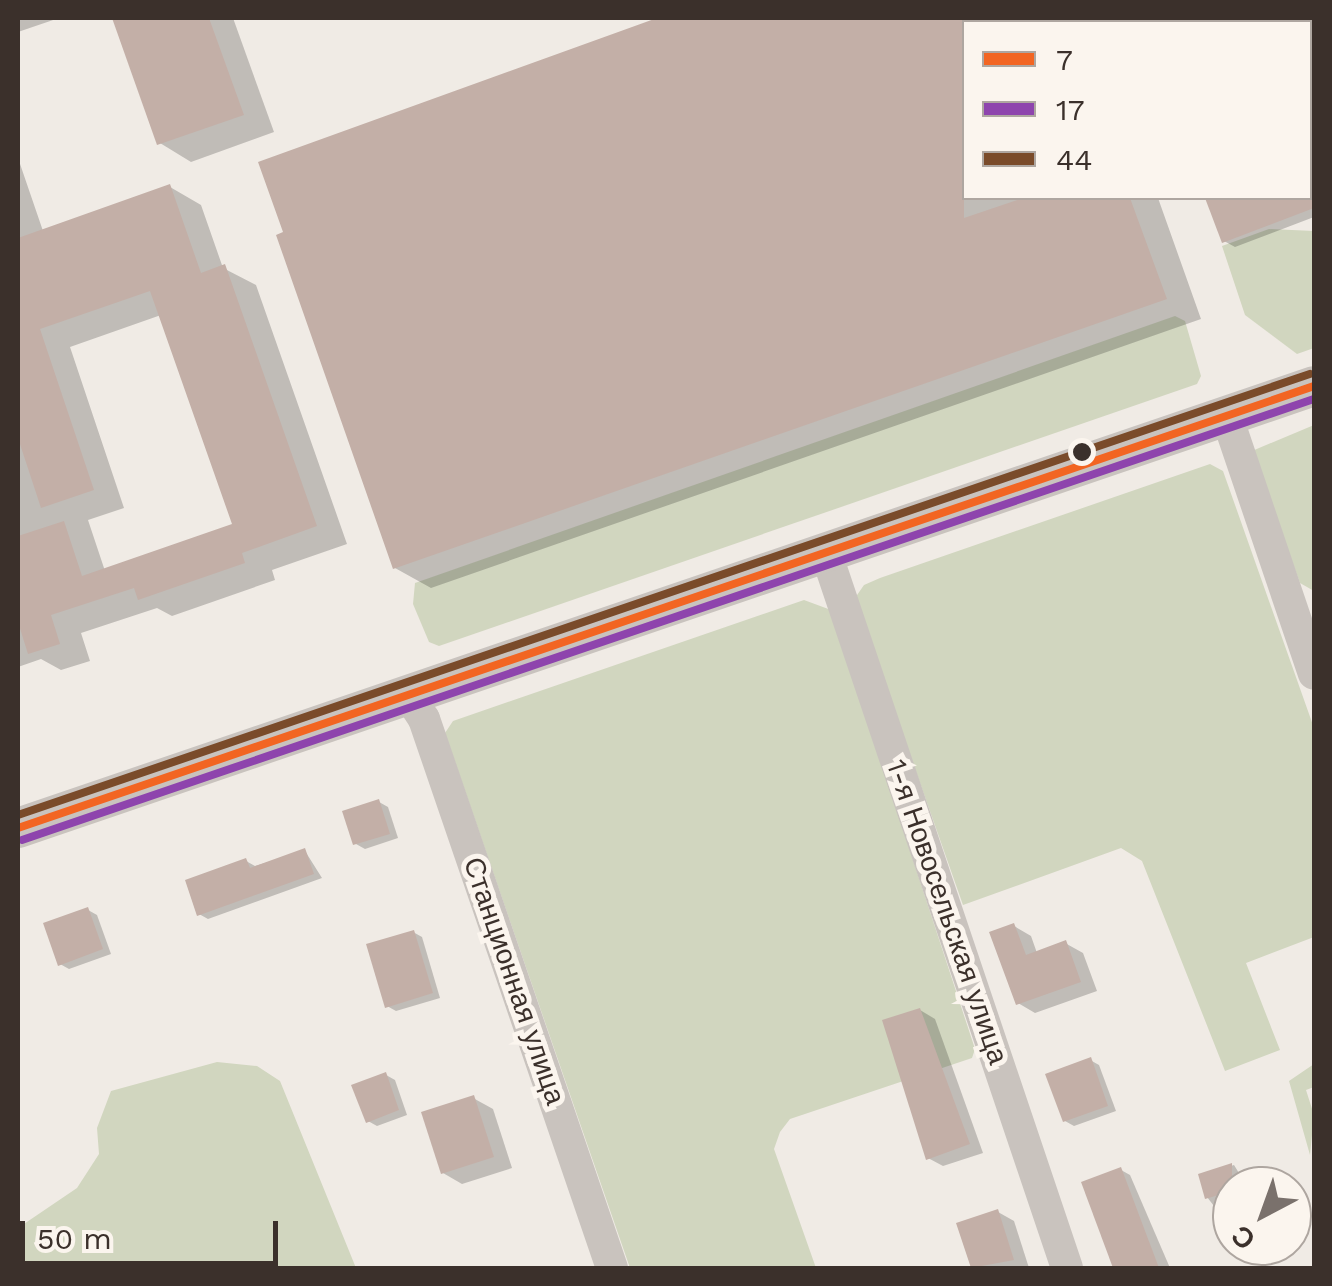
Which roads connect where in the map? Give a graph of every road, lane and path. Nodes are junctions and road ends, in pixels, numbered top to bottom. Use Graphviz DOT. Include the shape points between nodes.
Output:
graph roads {
  1 [pos="1314,386"];
  2 [pos="1227,416"];
  3 [pos="827,556"];
  4 [pos="1314,674"];
  5 [pos="409,696"];
  6 [pos="18,828"];
  7 [pos="612,1268"];
  8 [pos="1067,1268"];
  1 -- 2 [label="street"];
  2 -- 3 [label="street"];
  2 -- 4 [label="street"];
  3 -- 5 [label="street"];
  3 -- 8 [label="street, 1-я Новосельская улица"];
  5 -- 6 [label="street"];
  5 -- 7 [label="street, Станционная улица" via="424,720"];
}
